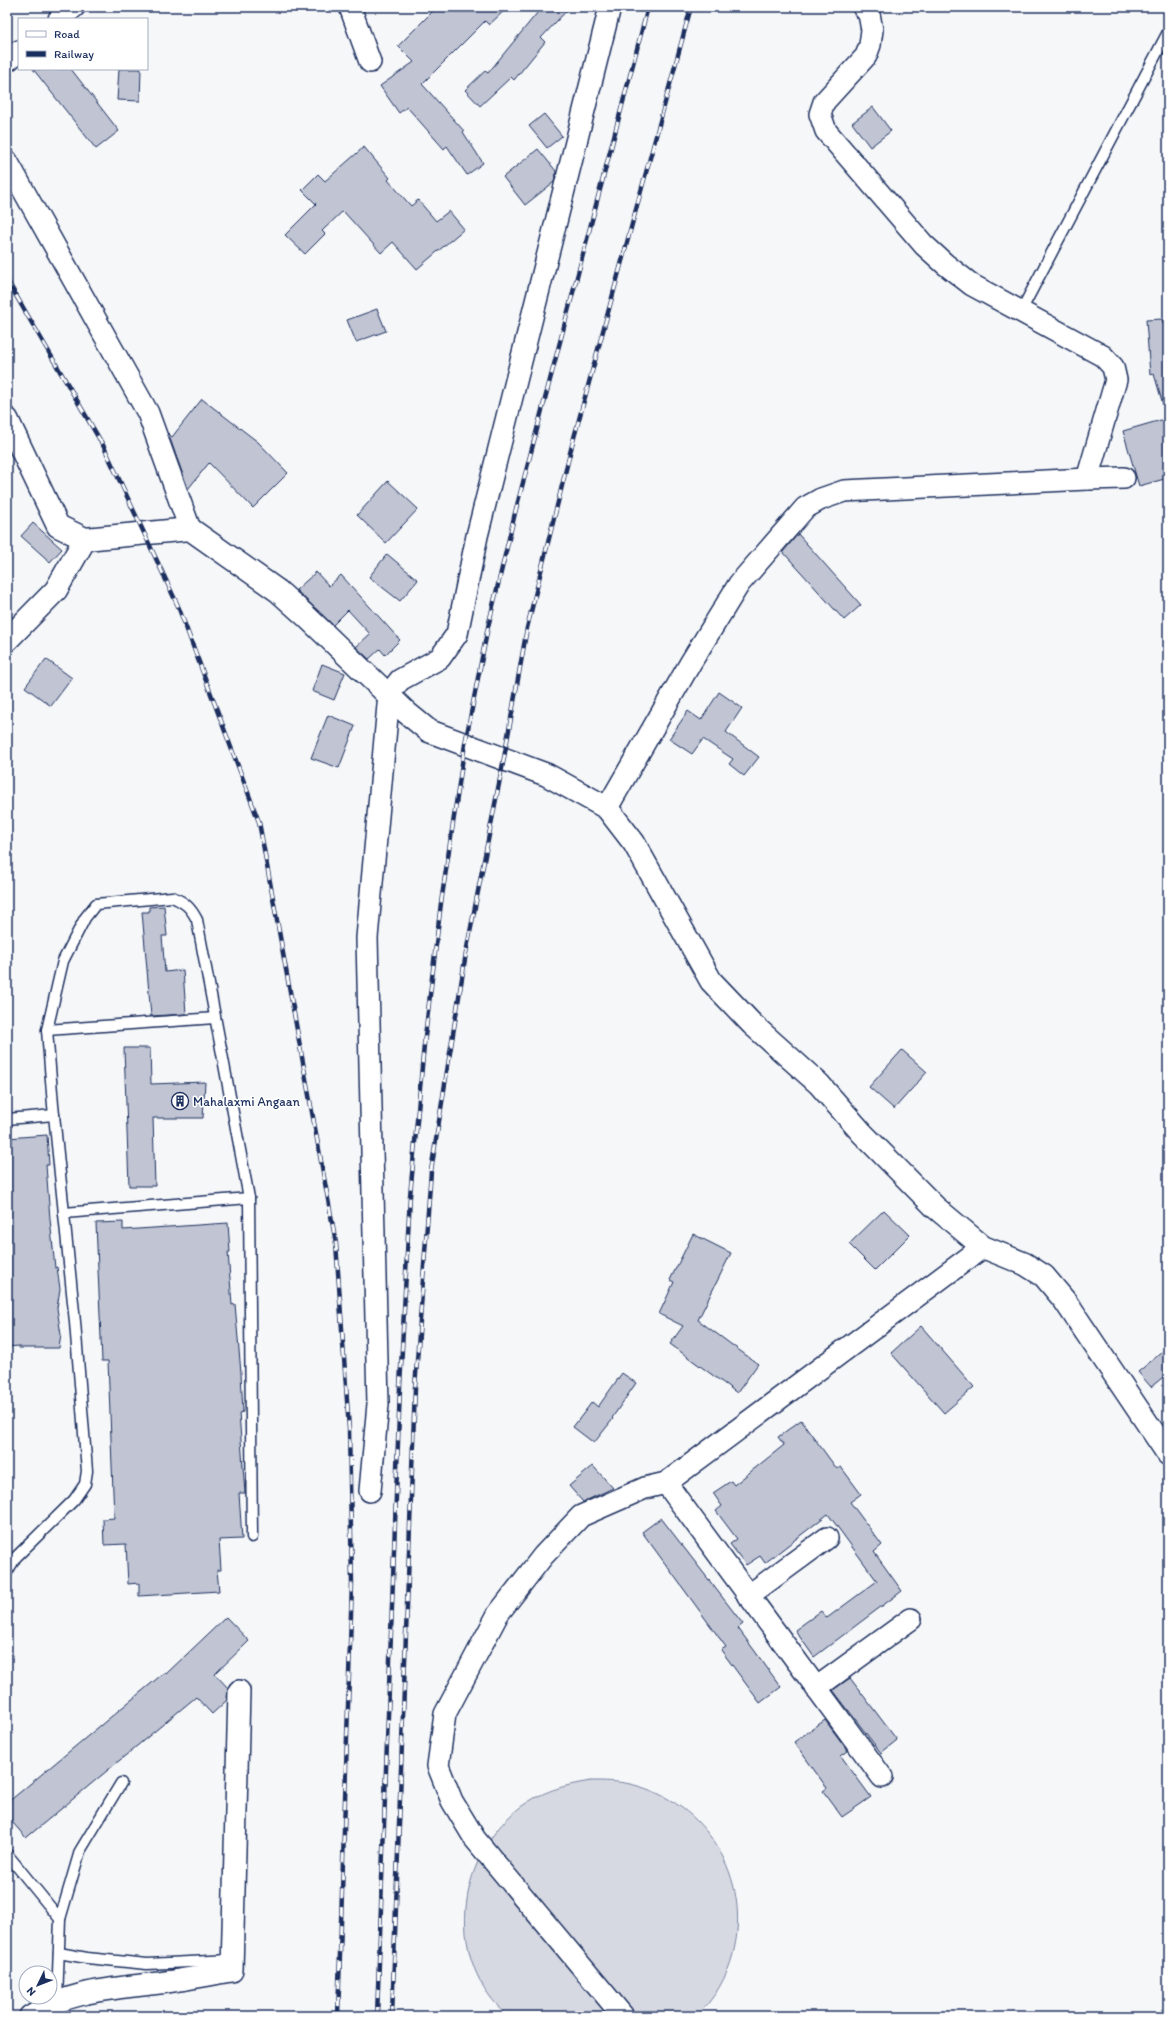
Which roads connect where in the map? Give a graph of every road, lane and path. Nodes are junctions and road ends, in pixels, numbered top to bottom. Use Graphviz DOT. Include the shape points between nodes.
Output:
graph roads {
  1 [pos="74,7"];
  2 [pos="350,7"];
  3 [pos="610,7"];
  4 [pos="863,7"];
  5 [pos="60,18"];
  6 [pos="1168,32"];
  7 [pos="18,52"];
  8 [pos="7,61"];
  9 [pos="370,62"];
  10 [pos="7,161"];
  11 [pos="1021,311"];
  12 [pos="7,419"];
  13 [pos="1124,478"];
  14 [pos="1087,479"];
  15 [pos="190,529"];
  16 [pos="85,540"];
  17 [pos="7,640"];
  18 [pos="389,694"];
  19 [pos="607,808"];
  20 [pos="216,1018"];
  21 [pos="47,1030"];
  22 [pos="54,1115"];
  23 [pos="7,1119"];
  24 [pos="249,1198"];
  25 [pos="64,1213"];
  26 [pos="983,1247"];
  27 [pos="1168,1454"];
  28 [pos="666,1483"];
  29 [pos="370,1491"];
  30 [pos="252,1537"];
  31 [pos="827,1538"];
  32 [pos="7,1572"];
  33 [pos="748,1596"];
  34 [pos="911,1619"];
  35 [pos="816,1688"];
  36 [pos="239,1691"];
  37 [pos="882,1777"];
  38 [pos="122,1783"];
  39 [pos="7,1854"];
  40 [pos="60,1919"];
  41 [pos="59,1953"];
  42 [pos="232,1960"];
  43 [pos="58,1976"];
  44 [pos="58,2000"];
  45 [pos="49,2005"];
  46 [pos="30,2016"];
  47 [pos="623,2016"];
  1 -- 5 [label="street"];
  2 -- 9 [label="street"];
  3 -- 18 [label="street" via="477,536 457,634 440,658 400,680"];
  4 -- 11 [label="street" via="869,14 872,30 870,45 866,56 824,102 820,114 826,132 924,245 944,264 972,285"];
  6 -- 11 [label="lane"];
  7 -- 8 [label="street"];
  10 -- 15 [label="street" via="148,413"];
  11 -- 14 [label="street" via="1103,356 1113,367 1116,380"];
  12 -- 16 [label="street" via="58,526"];
  13 -- 14 [label="street"];
  14 -- 19 [label="street" via="844,491 805,508 739,584"];
  15 -- 16 [label="street"];
  15 -- 18 [label="street" via="278,591"];
  16 -- 17 [label="street" via="56,590"];
  18 -- 19 [label="street" via="429,731 547,775"];
  18 -- 29 [label="street" via="367,938 378,1404"];
  19 -- 26 [label="street" via="634,843 712,981 752,1024 819,1084 862,1133 935,1207"];
  20 -- 21 [label="lane"];
  20 -- 21 [label="lane" via="197,920 191,908 172,897 96,904 90,910 63,961"];
  20 -- 24 [label="lane"];
  21 -- 22 [label="lane"];
  22 -- 23 [label="lane"];
  22 -- 25 [label="lane"];
  24 -- 25 [label="lane"];
  24 -- 30 [label="lane"];
  25 -- 32 [label="lane" via="76,1330 86,1484 74,1500 16,1557"];
  26 -- 27 [label="street" via="1025,1264 1044,1276 1066,1302"];
  26 -- 28 [label="street"];
  28 -- 33 [label="street"];
  28 -- 47 [label="street" via="645,1488 581,1516 543,1556 498,1614 445,1714 438,1766 452,1801 475,1839"];
  31 -- 33 [label="street"];
  33 -- 35 [label="street"];
  34 -- 35 [label="street"];
  35 -- 37 [label="street"];
  36 -- 42 [label="street"];
  38 -- 40 [label="lane" via="80,1851"];
  39 -- 40 [label="lane"];
  40 -- 41 [label="lane"];
  41 -- 42 [label="lane" via="147,1964"];
  41 -- 43 [label="lane"];
  42 -- 44 [label="street" via="232,1970 185,1980 79,1994"];
  45 -- 46 [label="street"];
}
